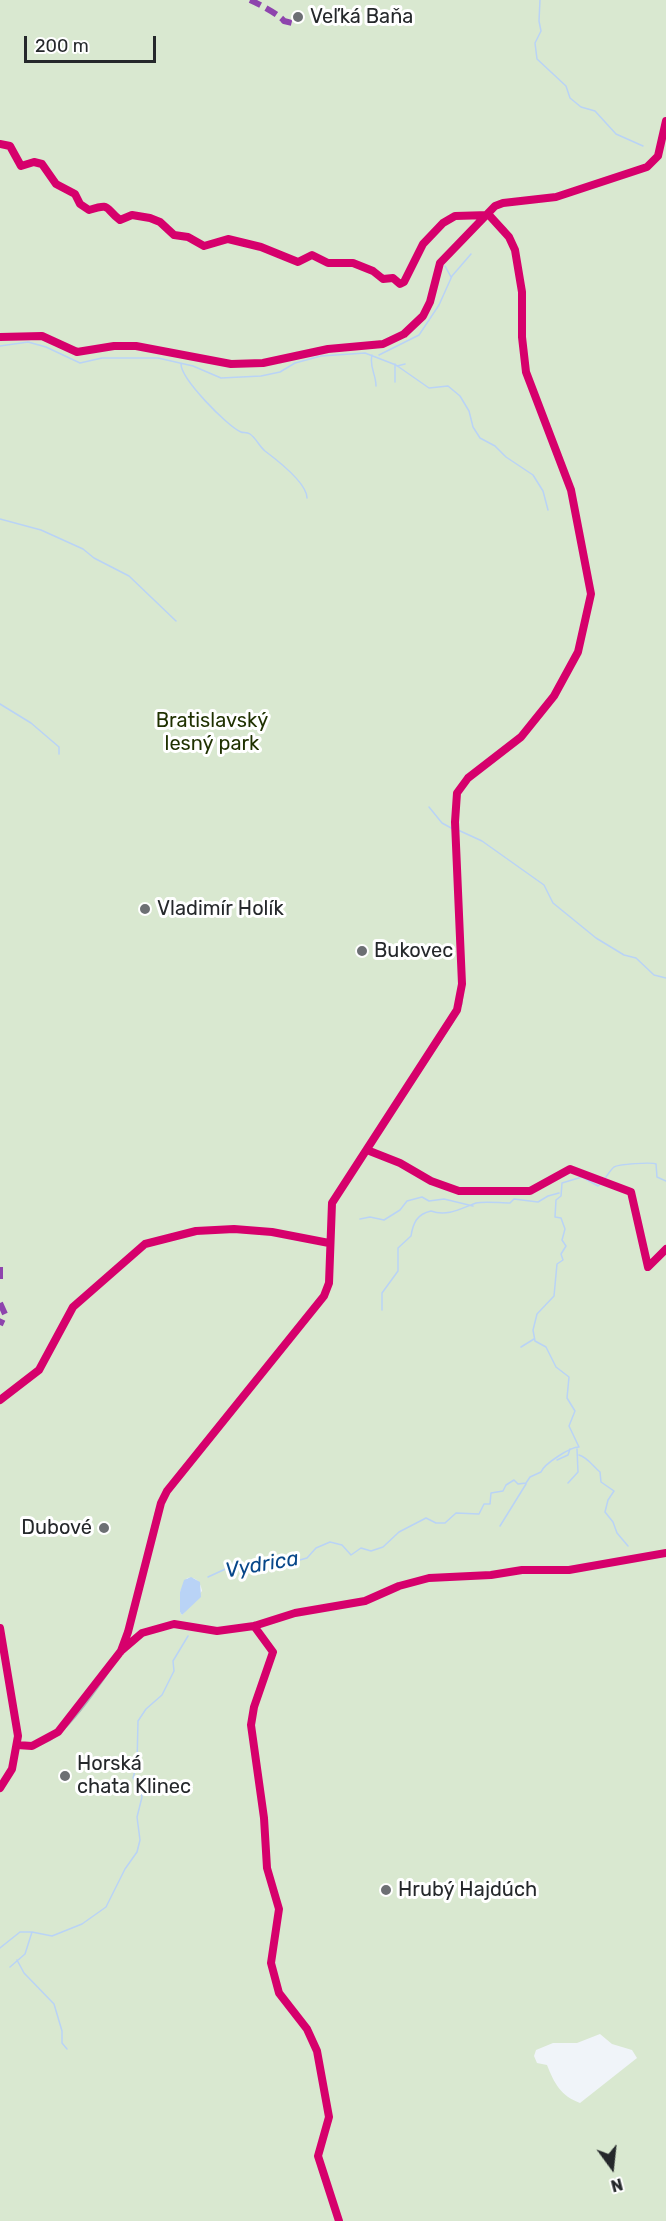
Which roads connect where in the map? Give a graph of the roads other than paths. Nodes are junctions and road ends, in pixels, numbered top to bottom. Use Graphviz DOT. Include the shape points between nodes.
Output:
graph roads {
  1 [pos="666,122"];
  2 [pos="489,215"];
  3 [pos="0,337"];
  4 [pos="0,1628"];
  5 [pos="17,1745"];
  6 [pos="0,1788"];
  1 -- 2 [label="street" via="658,156 647,167 556,198 499,204"];
  2 -- 3 [label="street" via="440,263 423,316 404,334 383,344 328,349 263,363 231,364 136,346 77,352 42,336"];
  2 -- 5 [label="street" via="504,230 514,250 523,301 526,372 575,502 591,594 581,642 572,668 546,708 521,737 468,778 457,793 460,1004 332,1203 329,1283 324,1296 167,1491 158,1510 121,1652 58,1732 32,1746"];
  4 -- 5 [label="street" via="16,1716"];
  5 -- 6 [label="street" via="12,1768"];
}
